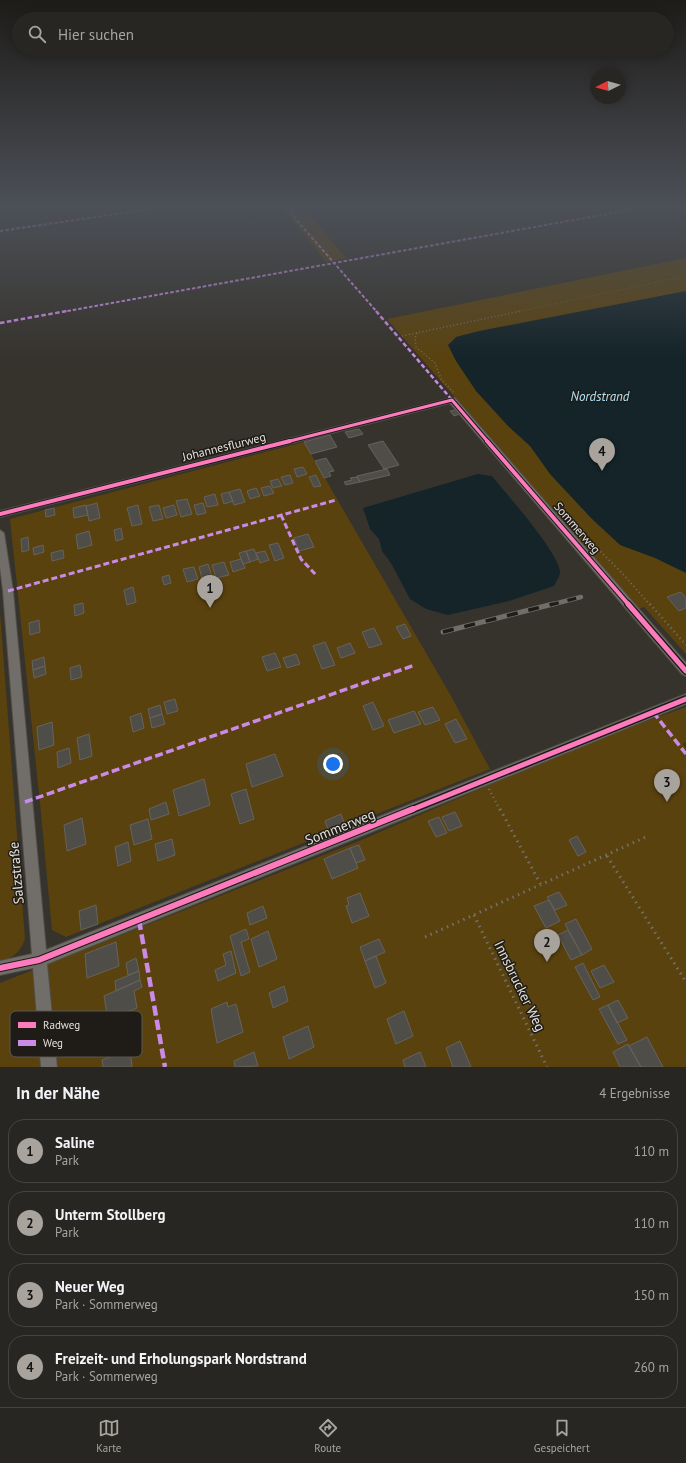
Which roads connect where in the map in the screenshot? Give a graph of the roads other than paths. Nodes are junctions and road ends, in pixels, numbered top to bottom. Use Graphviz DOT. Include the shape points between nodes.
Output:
graph roads {
  1 [pos="453,397"];
  2 [pos="0,514"];
  3 [pos="0,533"];
  4 [pos="686,670"];
  5 [pos="686,700"];
  6 [pos="39,960"];
  7 [pos="0,968"];
  8 [pos="44,1011"];
  9 [pos="48,1057"];
  10 [pos="49,1067"];
  1 -- 2 [label="street, Johannesflurweg"];
  1 -- 4 [label="street, Sommerweg"];
  3 -- 6 [label="street, Salzstraße" via="8,591"];
  5 -- 6 [label="street, Sommerweg"];
  6 -- 7 [label="street, Sommerweg"];
  6 -- 8 [label="street, Salzstraße"];
  9 -- 10 [label="street, Salzstraße"];
}
